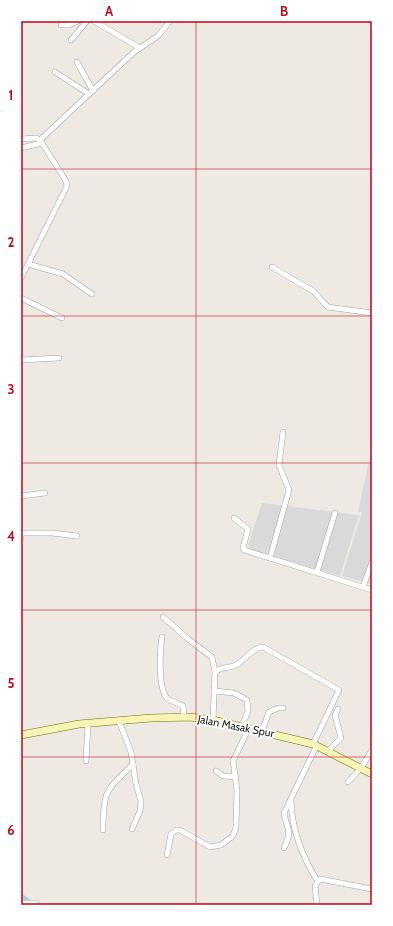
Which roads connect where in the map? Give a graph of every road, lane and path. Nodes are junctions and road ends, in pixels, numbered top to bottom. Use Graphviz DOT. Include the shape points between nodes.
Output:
graph roads {
  1 [pos="78,21"];
  2 [pos="87,21"];
  3 [pos="94,21"];
  4 [pos="170,21"];
  5 [pos="61,25"];
  6 [pos="72,40"];
  7 [pos="140,48"];
  8 [pos="77,62"];
  9 [pos="54,72"];
  10 [pos="91,92"];
  11 [pos="21,139"];
  12 [pos="41,141"];
  13 [pos="21,148"];
  14 [pos="28,264"];
  15 [pos="272,267"];
  16 [pos="21,278"];
  17 [pos="92,294"];
  18 [pos="21,298"];
  19 [pos="372,313"];
  20 [pos="62,318"];
  21 [pos="59,358"];
  22 [pos="21,360"];
  23 [pos="283,432"];
  24 [pos="44,493"];
  25 [pos="21,496"];
  26 [pos="335,513"];
  27 [pos="234,518"];
  28 [pos="21,531"];
  29 [pos="77,536"];
  30 [pos="21,539"];
  31 [pos="270,558"];
  32 [pos="372,562"];
  33 [pos="317,572"];
  34 [pos="363,587"];
  35 [pos="372,590"];
  36 [pos="163,617"];
  37 [pos="162,636"];
  38 [pos="215,672"];
  39 [pos="214,691"];
  40 [pos="283,708"];
  41 [pos="338,709"];
  42 [pos="184,717"];
  43 [pos="213,720"];
  44 [pos="119,721"];
  45 [pos="88,724"];
  46 [pos="245,727"];
  47 [pos="262,731"];
  48 [pos="21,735"];
  49 [pos="315,744"];
  50 [pos="372,750"];
  51 [pos="328,751"];
  52 [pos="86,761"];
  53 [pos="133,764"];
  54 [pos="361,768"];
  55 [pos="216,771"];
  56 [pos="372,774"];
  57 [pos="236,777"];
  58 [pos="348,782"];
  59 [pos="291,796"];
  60 [pos="132,829"];
  61 [pos="103,830"];
  62 [pos="284,848"];
  63 [pos="168,855"];
  64 [pos="317,880"];
  65 [pos="372,889"];
  66 [pos="21,903"];
  67 [pos="37,904"];
  68 [pos="317,905"];
  1 -- 5 [label="street" via="70,25"];
  2 -- 6 [label="street"];
  3 -- 7 [label="street"];
  4 -- 7 [label="street" via="158,36"];
  7 -- 10 [label="street"];
  8 -- 10 [label="street"];
  9 -- 10 [label="street"];
  10 -- 12 [label="street"];
  11 -- 12 [label="street" via="36,138"];
  12 -- 13 [label="street"];
  12 -- 14 [label="street" via="66,181 66,189"];
  14 -- 16 [label="street"];
  14 -- 17 [label="street" via="69,277"];
  15 -- 19 [label="street" via="313,291 326,306"];
  18 -- 20 [label="street"];
  21 -- 22 [label="street"];
  23 -- 31 [label="street" via="279,465 289,490"];
  24 -- 25 [label="street"];
  26 -- 33 [label="street"];
  27 -- 31 [label="street" via="248,529 244,550"];
  28 -- 29 [label="street"];
  28 -- 30 [label="street"];
  31 -- 33 [label="street"];
  32 -- 34 [label="street"];
  33 -- 34 [label="street"];
  34 -- 35 [label="street"];
  36 -- 38 [label="street" via="212,657"];
  37 -- 42 [label="street" via="159,653 164,692 170,700 183,706"];
  38 -- 39 [label="street"];
  38 -- 49 [label="street" via="238,664 263,647 338,688 339,693 322,723"];
  39 -- 43 [label="street"];
  39 -- 46 [label="street" via="234,694 247,700"];
  40 -- 47 [label="street" via="269,712"];
  41 -- 51 [label="street" via="335,714 341,738"];
  42 -- 43 [label="street, Jalan Masak Spur"];
  42 -- 44 [label="street, Jalan Masak Spur"];
  43 -- 46 [label="street, Jalan Masak Spur"];
  44 -- 45 [label="street, Jalan Masak Spur"];
  44 -- 53 [label="street"];
  45 -- 48 [label="street, Jalan Masak Spur"];
  45 -- 52 [label="street"];
  46 -- 47 [label="street, Jalan Masak Spur"];
  46 -- 57 [label="street" via="234,758"];
  47 -- 49 [label="street, Jalan Masak Spur"];
  49 -- 51 [label="street, Jalan Masak Spur"];
  49 -- 59 [label="street"];
  50 -- 54 [label="street"];
  51 -- 54 [label="street, Jalan Masak Spur"];
  53 -- 60 [label="street" via="142,807"];
  53 -- 61 [label="street" via="107,792 103,805"];
  54 -- 56 [label="street, Jalan Masak Spur"];
  54 -- 58 [label="street"];
  55 -- 57 [label="street" via="223,776"];
  57 -- 63 [label="street" via="236,828 233,836 221,845 210,847 176,830 171,834"];
  59 -- 62 [label="street" via="284,813 290,831"];
  59 -- 64 [label="street" via="296,832 308,866"];
  64 -- 65 [label="street" via="323,878"];
  64 -- 68 [label="street"];
  66 -- 67 [label="street"];
}
